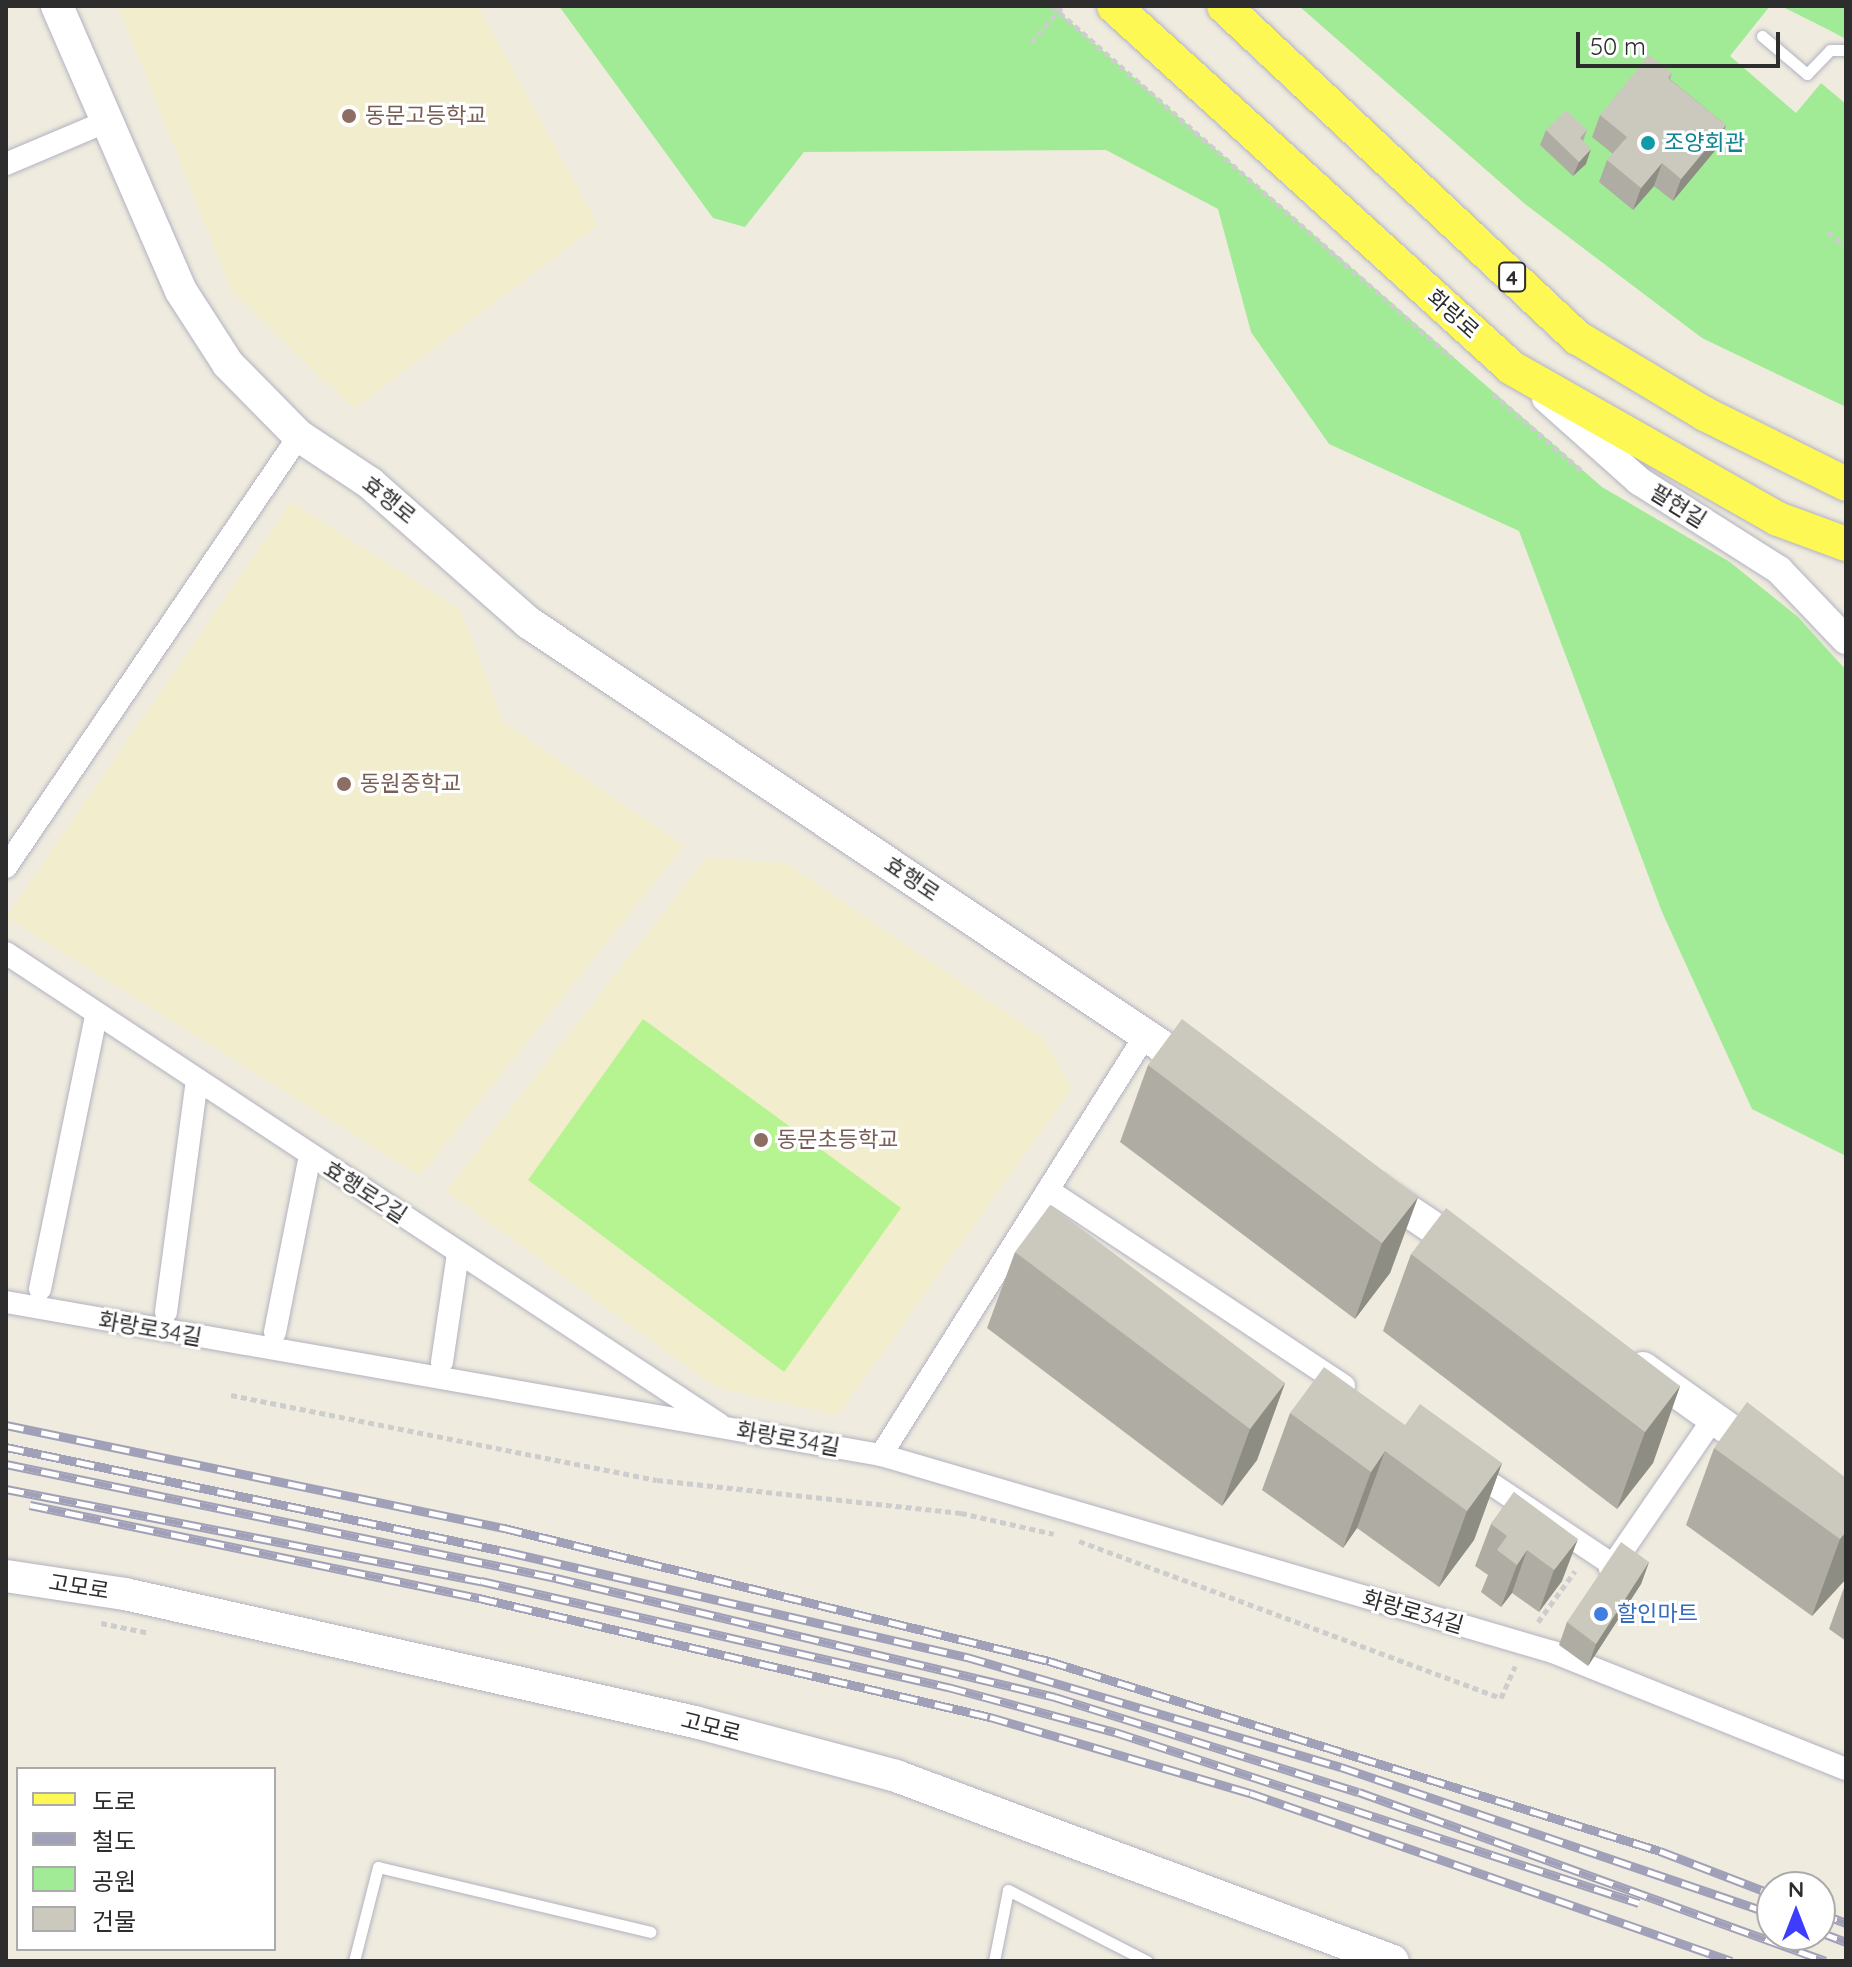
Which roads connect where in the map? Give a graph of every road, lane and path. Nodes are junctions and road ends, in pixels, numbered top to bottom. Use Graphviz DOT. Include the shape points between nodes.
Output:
graph roads {
  1 [pos="57,6"];
  2 [pos="1063,6"];
  3 [pos="1114,6"];
  4 [pos="1224,6"];
  5 [pos="1762,36"];
  6 [pos="1031,42"];
  7 [pos="1846,50"];
  8 [pos="105,122"];
  9 [pos="6,164"];
  10 [pos="1828,232"];
  11 [pos="1846,246"];
  12 [pos="1512,368"];
  13 [pos="299,436"];
  14 [pos="1846,484"];
  15 [pos="1846,544"];
  16 [pos="1846,640"];
  17 [pos="6,867"];
  18 [pos="6,953"];
  19 [pos="96,1015"];
  20 [pos="1145,1035"];
  21 [pos="197,1081"];
  22 [pos="1225,1088"];
  23 [pos="310,1155"];
  24 [pos="1357,1177"];
  25 [pos="1048,1190"];
  26 [pos="458,1253"];
  27 [pos="1490,1265"];
  28 [pos="40,1289"];
  29 [pos="6,1302"];
  30 [pos="166,1312"];
  31 [pos="275,1332"];
  32 [pos="1622,1354"];
  33 [pos="442,1362"];
  34 [pos="231,1395"];
  35 [pos="1363,1399"];
  36 [pos="1715,1416"];
  37 [pos="726,1428"];
  38 [pos="881,1455"];
  39 [pos="1455,1460"];
  40 [pos="1786,1472"];
  41 [pos="1057,1535"];
  42 [pos="1071,1538"];
  43 [pos="1613,1565"];
  44 [pos="1575,1571"];
  45 [pos="6,1576"];
  46 [pos="1598,1587"];
  47 [pos="98,1622"];
  48 [pos="1566,1633"];
  49 [pos="160,1635"];
  50 [pos="1522,1644"];
  51 [pos="1553,1652"];
  52 [pos="1846,1769"];
  53 [pos="650,1932"];
  54 [pos="354,1961"];
  55 [pos="994,1961"];
  56 [pos="1147,1961"];
  57 [pos="1393,1961"];
  1 -- 8 [label="main road, 효행로"];
  2 -- 6 [label="path, bridge"];
  3 -- 12 [label="main road, 화랑로"];
  4 -- 14 [label="main road, 4" via="1578,338 1705,414"];
  5 -- 7 [label="lane" via="1807,74 1830,50"];
  8 -- 9 [label="street"];
  8 -- 13 [label="main road, 효행로" via="181,291 228,364"];
  10 -- 11 [label="path"];
  12 -- 15 [label="main road, 화랑로" via="1778,519"];
  12 -- 16 [label="street, 팔현길" via="1639,481 1779,570"];
  13 -- 17 [label="street"];
  13 -- 20 [label="main road, 효행로" via="370,483 529,623"];
  18 -- 19 [label="street, 효행로2길"];
  19 -- 21 [label="street, 효행로2길"];
  19 -- 28 [label="street"];
  20 -- 22 [label="main road, 효행로"];
  20 -- 25 [label="street"];
  21 -- 23 [label="street, 효행로2길"];
  21 -- 30 [label="street, 화랑로34길"];
  23 -- 26 [label="street, 효행로2길"];
  23 -- 31 [label="street"];
  24 -- 27 [label="main road"];
  25 -- 35 [label="street"];
  25 -- 38 [label="street"];
  26 -- 33 [label="street"];
  26 -- 37 [label="street, 효행로2길"];
  29 -- 37 [label="street, 화랑로34길"];
  32 -- 36 [label="main road"];
  34 -- 41 [label="path" via="657,1480 961,1513"];
  36 -- 40 [label="main road"];
  36 -- 43 [label="street"];
  37 -- 38 [label="street, 화랑로34길"];
  38 -- 50 [label="street, 화랑로34길"];
  39 -- 43 [label="street"];
  42 -- 50 [label="path" via="1501,1698"];
  43 -- 46 [label="street"];
  44 -- 50 [label="path"];
  45 -- 57 [label="main road, 고모로" via="125,1594 695,1722 896,1776"];
  47 -- 49 [label="path"];
  48 -- 51 [label="street"];
  50 -- 51 [label="street, 화랑로34길"];
  51 -- 52 [label="street, 화랑로34길"];
  53 -- 54 [label="lane" via="378,1867"];
  55 -- 56 [label="lane" via="1008,1890"];
}
